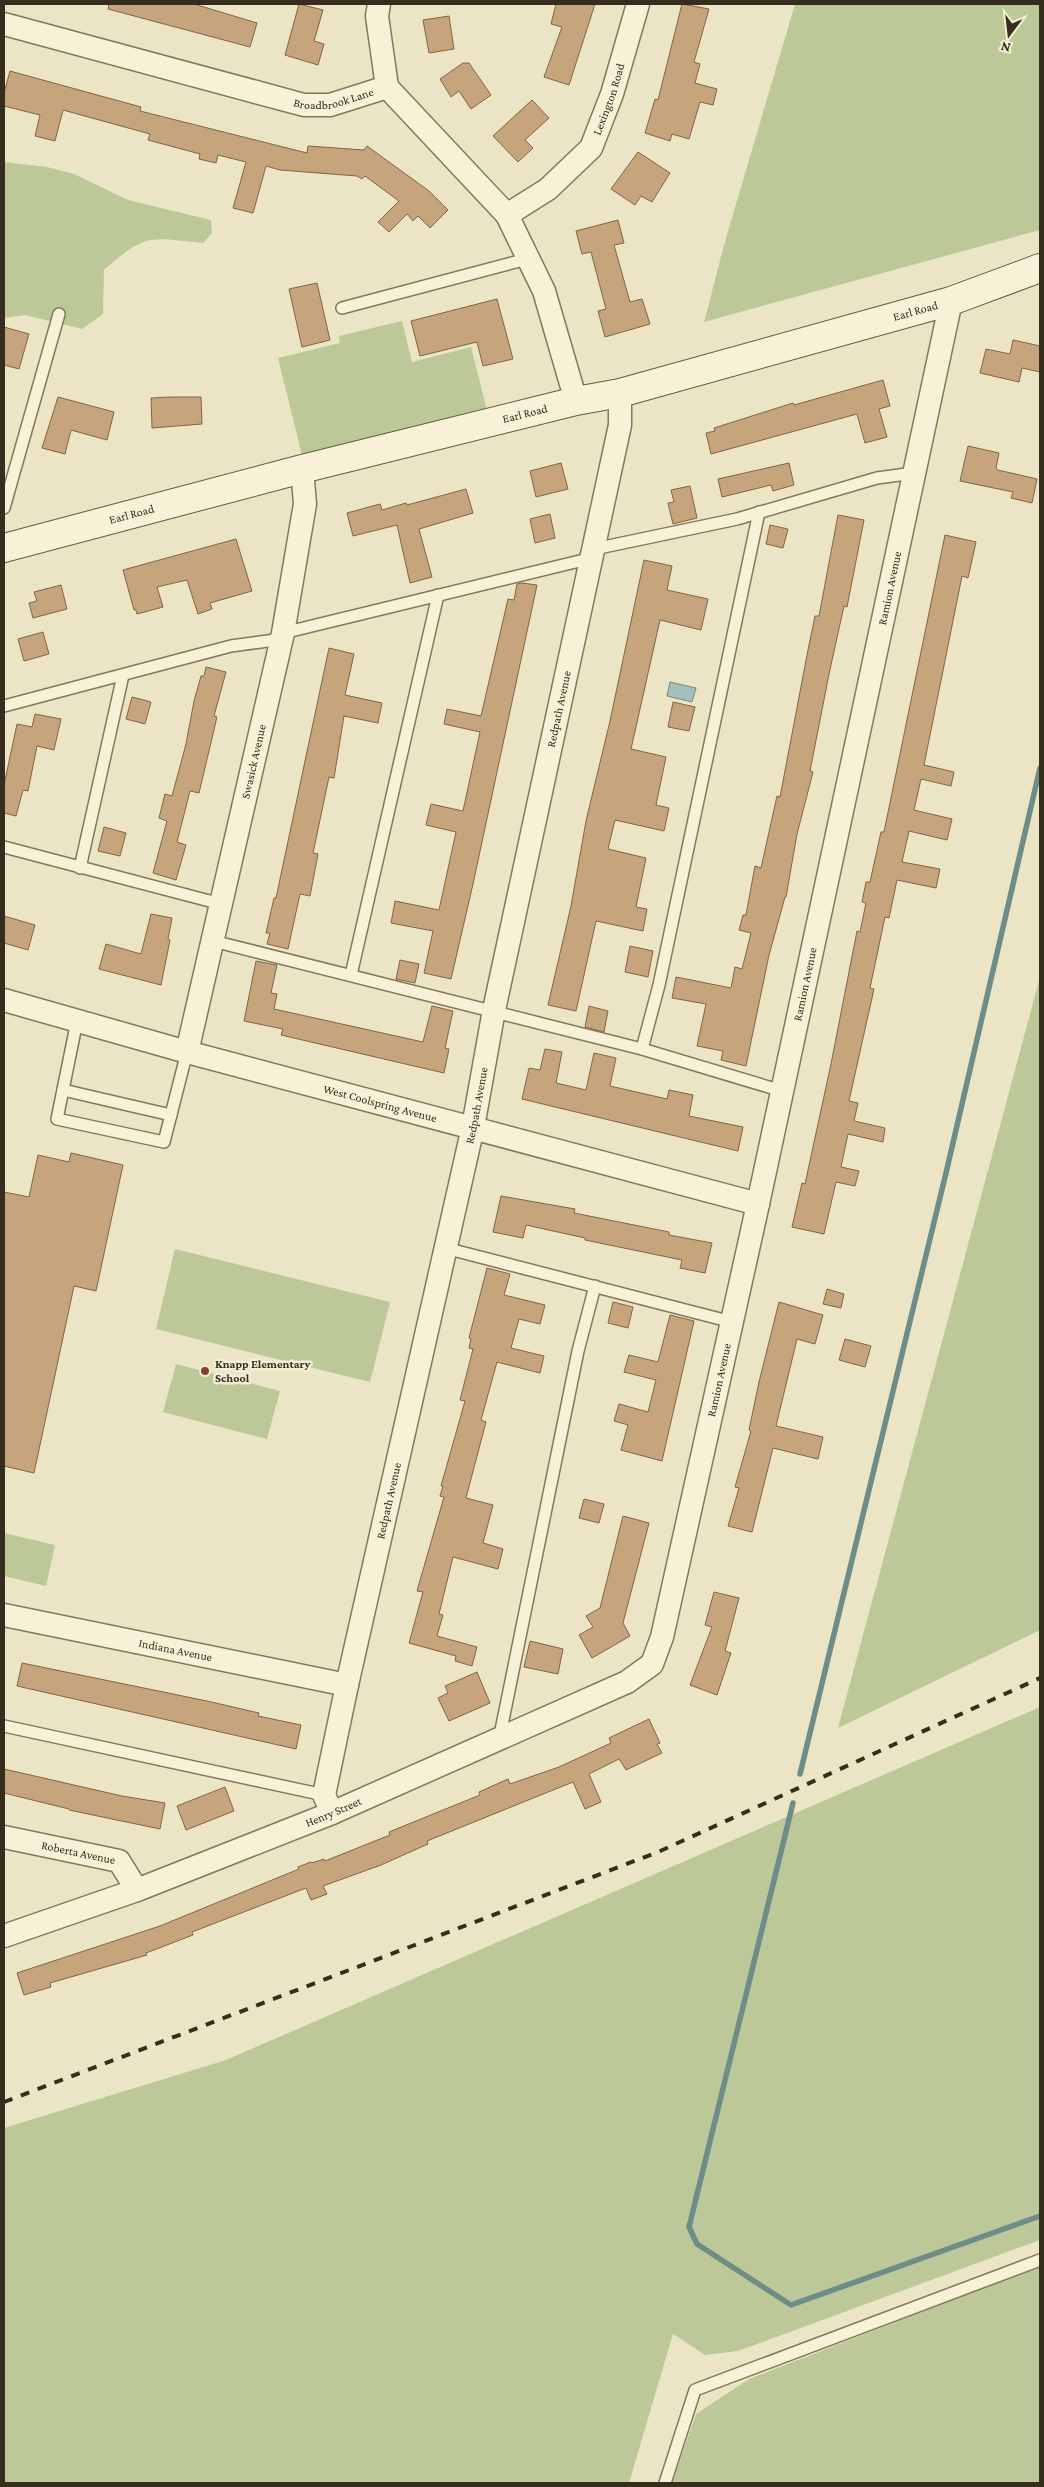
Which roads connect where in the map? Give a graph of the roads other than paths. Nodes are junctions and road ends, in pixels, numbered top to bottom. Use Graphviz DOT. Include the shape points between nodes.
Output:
graph roads {
  1 [pos="379,4"];
  2 [pos="638,4"];
  3 [pos="4,24"];
  4 [pos="387,87"];
  5 [pos="507,215"];
  6 [pos="527,259"];
  7 [pos="1040,268"];
  8 [pos="951,301"];
  9 [pos="342,308"];
  10 [pos="59,314"];
  11 [pos="620,394"];
  12 [pos="576,401"];
  13 [pos="302,469"];
  14 [pos="914,473"];
  15 [pos="4,508"];
  16 [pos="759,512"];
  17 [pos="4,548"];
  18 [pos="593,554"];
  19 [pos="438,595"];
  20 [pos="282,636"];
  21 [pos="123,675"];
  22 [pos="4,706"];
  23 [pos="4,847"];
  24 [pos="80,868"];
  25 [pos="221,904"];
  26 [pos="213,941"];
  27 [pos="351,975"];
  28 [pos="4,1000"];
  29 [pos="494,1010"];
  30 [pos="77,1021"];
  31 [pos="642,1049"];
  32 [pos="188,1052"];
  33 [pos="63,1090"];
  34 [pos="782,1091"];
  35 [pos="171,1115"];
  36 [pos="473,1127"];
  37 [pos="758,1204"];
  38 [pos="445,1248"];
  39 [pos="595,1286"];
  40 [pos="732,1322"];
  41 [pos="4,1615"];
  42 [pos="652,1664"];
  43 [pos="347,1685"];
  44 [pos="4,1726"];
  45 [pos="499,1740"];
  46 [pos="328,1804"];
  47 [pos="4,1837"];
  48 [pos="137,1890"];
  49 [pos="4,1936"];
  50 [pos="1040,2260"];
  51 [pos="665,2483"];
  1 -- 4 [label="street" via="377,16"];
  2 -- 5 [label="street, Lexington Road" via="612,94 591,148 548,189"];
  3 -- 4 [label="street, Broadbrook Lane" via="304,106 330,105"];
  4 -- 5 [label="street, Broadbrook Lane"];
  5 -- 6 [label="street, Broadbrook Lane"];
  6 -- 9 [label="lane"];
  6 -- 12 [label="street, Broadbrook Lane" via="544,291"];
  7 -- 8 [label="street, Earl Road"];
  8 -- 11 [label="street, Earl Road"];
  8 -- 14 [label="street, Ramion Avenue"];
  10 -- 15 [label="lane"];
  11 -- 12 [label="street, Earl Road"];
  11 -- 18 [label="street, Redpath Avenue" via="620,424"];
  12 -- 13 [label="street, Earl Road"];
  13 -- 17 [label="street, Earl Road"];
  13 -- 20 [label="street, Swasick Avenue" via="305,504"];
  14 -- 16 [label="lane" via="877,478"];
  14 -- 34 [label="street, Ramion Avenue"];
  16 -- 18 [label="lane"];
  16 -- 31 [label="lane" via="660,985"];
  18 -- 19 [label="lane"];
  18 -- 29 [label="street, Redpath Avenue"];
  19 -- 20 [label="lane"];
  19 -- 27 [label="lane"];
  20 -- 21 [label="lane"];
  20 -- 25 [label="street, Swasick Avenue"];
  21 -- 22 [label="lane"];
  21 -- 24 [label="lane"];
  23 -- 24 [label="lane"];
  24 -- 25 [label="lane"];
  25 -- 26 [label="street, Swasick Avenue"];
  26 -- 27 [label="lane"];
  26 -- 32 [label="street, Swasick Avenue"];
  27 -- 29 [label="lane"];
  28 -- 30 [label="street, West Coolspring Avenue"];
  29 -- 31 [label="lane"];
  29 -- 36 [label="street, Redpath Avenue"];
  30 -- 32 [label="street, West Coolspring Avenue"];
  30 -- 33 [label="lane"];
  31 -- 34 [label="lane"];
  32 -- 35 [label="lane"];
  32 -- 36 [label="street, West Coolspring Avenue"];
  33 -- 35 [label="lane"];
  33 -- 35 [label="lane" via="58,1119 164,1142"];
  34 -- 37 [label="street, Ramion Avenue"];
  36 -- 37 [label="street, West Coolspring Avenue"];
  36 -- 38 [label="street, Redpath Avenue"];
  37 -- 40 [label="street, Ramion Avenue"];
  38 -- 39 [label="lane"];
  38 -- 43 [label="street, Redpath Avenue"];
  39 -- 40 [label="lane"];
  39 -- 45 [label="lane" via="578,1351"];
  40 -- 42 [label="street, Ramion Avenue" via="662,1637"];
  41 -- 43 [label="street, Indiana Avenue"];
  42 -- 45 [label="street, Henry Street" via="627,1682"];
  43 -- 46 [label="street, Redpath Avenue"];
  44 -- 46 [label="lane"];
  45 -- 46 [label="street, Henry Street"];
  46 -- 48 [label="street, Henry Street"];
  47 -- 48 [label="street, Roberta Avenue" via="119,1861"];
  48 -- 49 [label="street, Henry Street"];
  50 -- 51 [label="lane" via="696,2390"];
}
